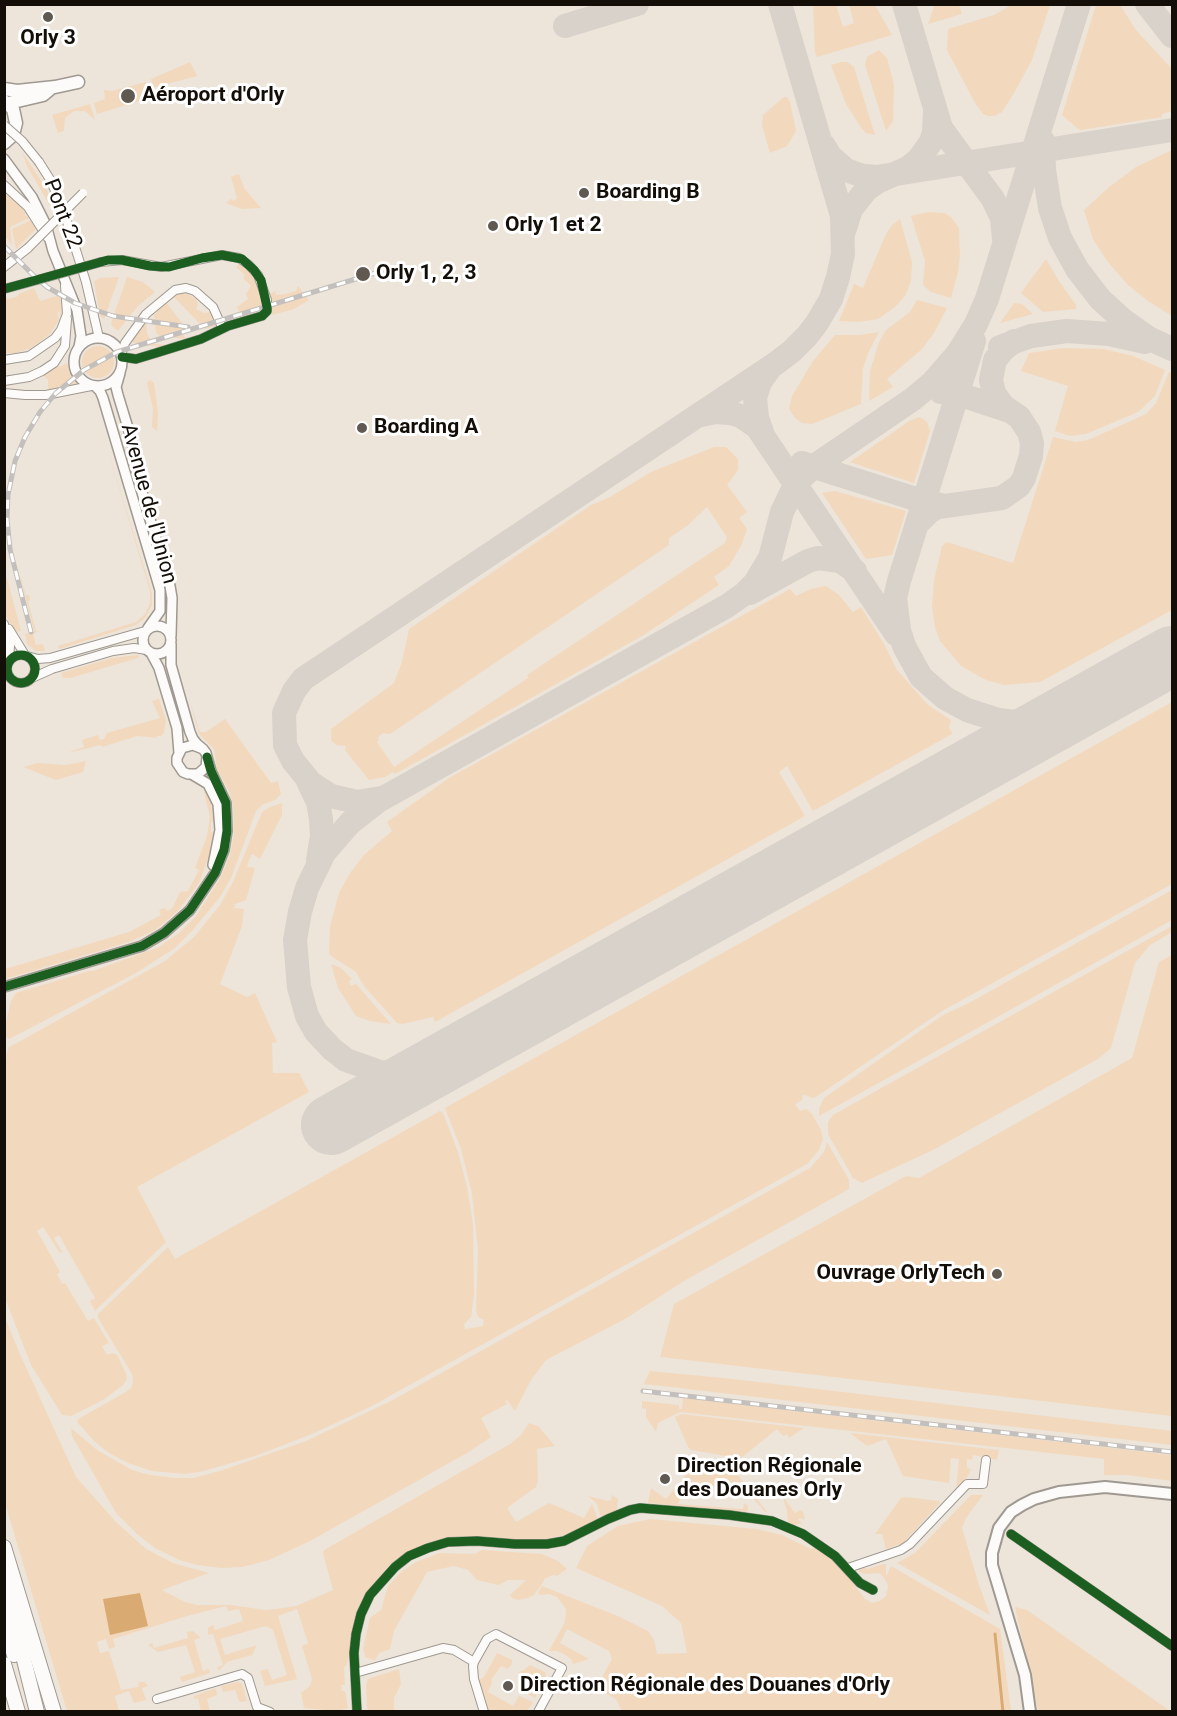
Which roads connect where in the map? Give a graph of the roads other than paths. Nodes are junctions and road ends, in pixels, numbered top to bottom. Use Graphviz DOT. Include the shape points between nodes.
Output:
graph roads {
  1 [pos="78,81"];
  2 [pos="53,87"];
  3 [pos="4,89"];
  4 [pos="7,102"];
  5 [pos="4,125"];
  6 [pos="4,143"];
  7 [pos="4,159"];
  8 [pos="4,185"];
  9 [pos="83,192"];
  10 [pos="53,251"];
  11 [pos="4,267"];
  12 [pos="63,278"];
  13 [pos="6,289"];
  14 [pos="67,314"];
  15 [pos="221,325"];
  16 [pos="99,338"];
  17 [pos="79,347"];
  18 [pos="121,356"];
  19 [pos="4,360"];
  20 [pos="120,373"];
  21 [pos="4,381"];
  22 [pos="93,386"];
  23 [pos="4,393"];
  24 [pos="5,625"];
  25 [pos="147,629"];
  26 [pos="171,640"];
  27 [pos="149,652"];
  28 [pos="26,656"];
  29 [pos="7,662"];
  30 [pos="32,678"];
  31 [pos="9,681"];
  32 [pos="179,753"];
  33 [pos="205,753"];
  34 [pos="193,775"];
  35 [pos="197,901"];
  36 [pos="4,987"];
  37 [pos="986,1460"];
  38 [pos="1173,1494"];
  39 [pos="1011,1534"];
  40 [pos="4,1547"];
  41 [pos="848,1568"];
  42 [pos="4,1580"];
  43 [pos="873,1590"];
  44 [pos="4,1623"];
  45 [pos="1173,1646"];
  46 [pos="474,1662"];
  47 [pos="4,1664"];
  48 [pos="355,1673"];
  49 [pos="4,1694"];
  50 [pos="157,1699"];
  51 [pos="11,1712"];
  52 [pos="18,1712"];
  53 [pos="30,1712"];
  54 [pos="37,1712"];
  55 [pos="54,1712"];
  56 [pos="270,1712"];
  57 [pos="357,1712"];
  58 [pos="484,1712"];
  59 [pos="538,1712"];
  60 [pos="1030,1712"];
  1 -- 2 [label="main road"];
  2 -- 3 [label="main road"];
  2 -- 4 [label="main road" via="43,95"];
  4 -- 6 [label="main road" via="16,123 13,135"];
  5 -- 16 [label="street, Pont 22, bridge" via="39,162 60,198"];
  7 -- 10 [label="street, Avenue de l'Union" via="32,197"];
  8 -- 10 [label="street" via="28,207"];
  9 -- 11 [label="street, bridge"];
  10 -- 12 [label="street, Avenue de l'Union"];
  12 -- 14 [label="street"];
  12 -- 17 [label="street, Avenue de l'Union" via="77,310"];
  13 -- 18 [label="street, bridge" via="101,262 122,260 169,267 229,256 239,258 258,275 267,307 265,314 156,353 136,358"];
  14 -- 19 [label="street" via="61,330 47,345 29,356"];
  14 -- 21 [label="street" via="63,351 51,366 29,377"];
  15 -- 18 [label="street" via="213,307 190,289 180,288 146,314 125,343"];
  16 -- 17 [label="street"];
  16 -- 18 [label="street" via="114,344"];
  17 -- 22 [label="street, Avenue de l'Union" via="74,358 75,370"];
  18 -- 20 [label="street, Avenue de l'Union"];
  20 -- 22 [label="street" via="111,383"];
  20 -- 26 [label="street, Avenue de l'Union" via="116,387 170,586"];
  22 -- 23 [label="street" via="46,395"];
  22 -- 25 [label="street, Avenue de l'Union" via="103,398 160,590 160,611"];
  24 -- 28 [label="street"];
  24 -- 29 [label="street" via="10,645"];
  25 -- 26 [label="street" via="162,626"];
  25 -- 27 [label="street, Avenue de l'Union" via="142,638"];
  25 -- 28 [label="street" via="50,658"];
  26 -- 27 [label="street" via="162,654"];
  26 -- 33 [label="street, Avenue de l'Union" via="172,672 190,732"];
  27 -- 30 [label="street" via="128,648 113,651"];
  27 -- 32 [label="street, Avenue de l'Union" via="159,668 177,728"];
  28 -- 29 [label="street"];
  28 -- 30 [label="street" via="35,666"];
  29 -- 31 [label="street"];
  30 -- 31 [label="street" via="23,684"];
  32 -- 33 [label="street" via="193,745"];
  32 -- 34 [label="street, Avenue de l'Union" via="179,768"];
  33 -- 34 [label="street" via="207,763"];
  33 -- 35 [label="street, Avenue de l'Union" via="226,803 227,831 220,863"];
  34 -- 35 [label="street, Avenue de l'Union" via="213,791 220,821 213,863"];
  35 -- 36 [label="street, Avenue de l'Union" via="175,925 142,946"];
  37 -- 41 [label="street" via="983,1484 968,1484 910,1544"];
  38 -- 60 [label="main road" via="1122,1487 1084,1488 1035,1499 1017,1508 999,1528 992,1565 1025,1675"];
  39 -- 45 [label="street"];
  40 -- 55 [label="highway"];
  41 -- 43 [label="street" via="860,1584"];
  41 -- 48 [label="street" via="813,1539 772,1521 683,1510 630,1510 564,1541 547,1544 448,1542 409,1556 370,1595 356,1634"];
  42 -- 54 [label="highway"];
  44 -- 53 [label="highway"];
  46 -- 48 [label="street" via="443,1648"];
  46 -- 58 [label="street" via="474,1679"];
  46 -- 59 [label="street" via="487,1639 496,1634 562,1668"];
  47 -- 52 [label="highway"];
  48 -- 57 [label="street"];
  49 -- 51 [label="highway"];
  50 -- 56 [label="street" via="242,1674 248,1678 257,1707"];
}
